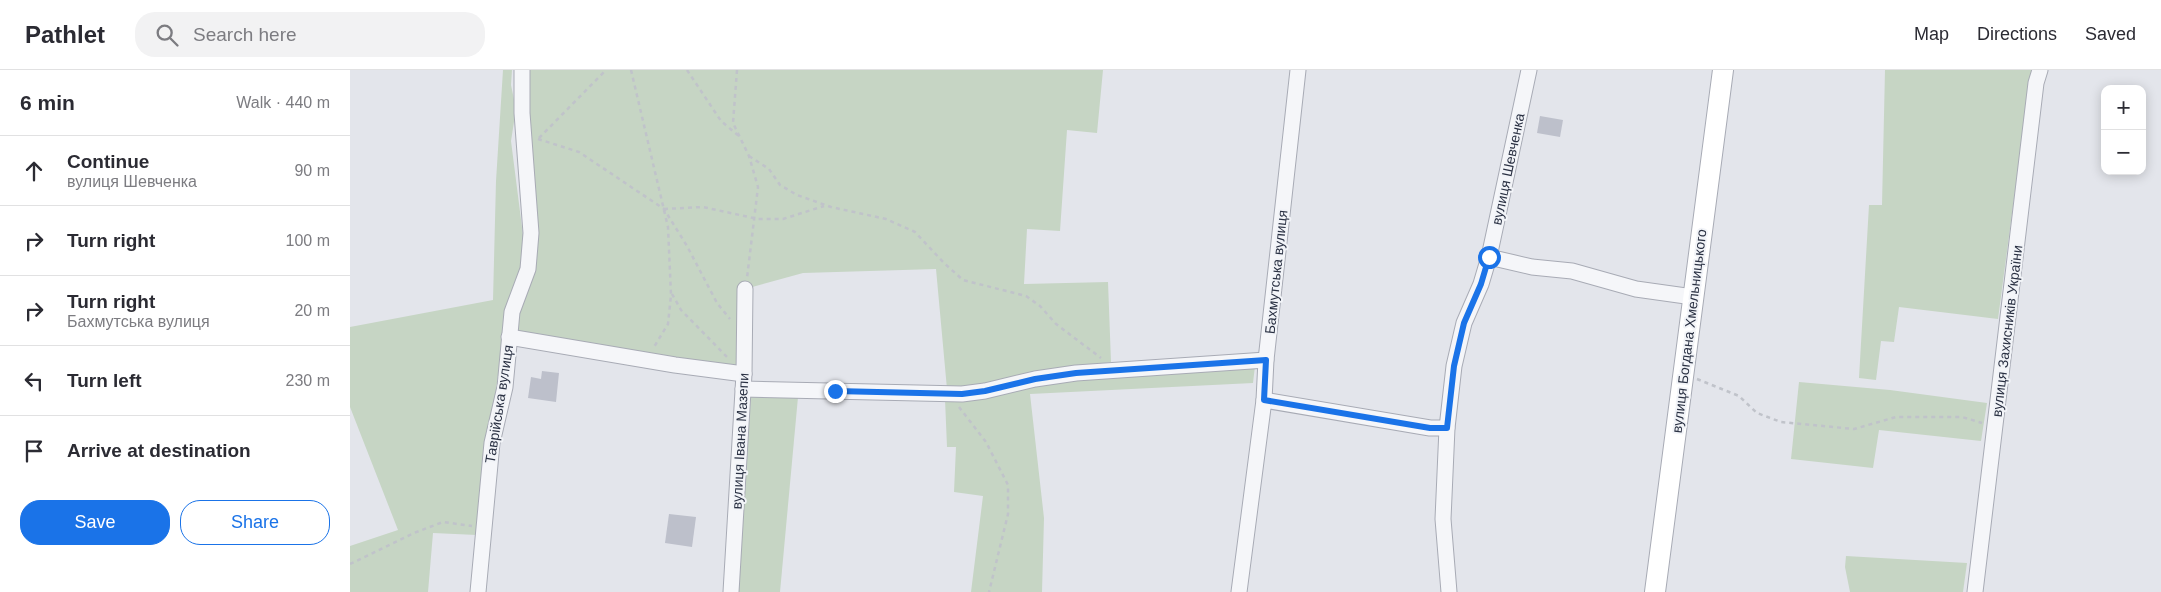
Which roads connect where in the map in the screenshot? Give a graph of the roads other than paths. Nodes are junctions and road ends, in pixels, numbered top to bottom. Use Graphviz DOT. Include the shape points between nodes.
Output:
graph roads {
  1 [pos="522,70"];
  2 [pos="1298,70"];
  3 [pos="1529,70"];
  4 [pos="1723,70"];
  5 [pos="2040,70"];
  6 [pos="1489,257"];
  7 [pos="746,289"];
  8 [pos="1693,297"];
  9 [pos="510,337"];
  10 [pos="1266,360"];
  11 [pos="744,381"];
  12 [pos="1264,400"];
  13 [pos="1447,428"];
  14 [pos="478,592"];
  15 [pos="731,592"];
  16 [pos="1239,592"];
  17 [pos="1449,592"];
  18 [pos="1655,592"];
  19 [pos="1975,592"];
  1 -- 9 [label="street, Таврійська вулиця" via="531,138 526,159 531,234 528,269 512,312"];
  2 -- 10 [label="street, Бахмутська вулиця"];
  3 -- 6 [label="street, вулиця Шевченка"];
  4 -- 8 [label="street, вулиця Богдана Хмельницького"];
  5 -- 19 [label="street, вулиця Захисників України"];
  6 -- 8 [label="street" via="1532,267 1572,271 1636,289"];
  6 -- 13 [label="street, вулиця Шевченка" via="1464,323 1454,366"];
  7 -- 11 [label="street, вулиця Івана Мазепи"];
  8 -- 18 [label="street, вулиця Богдана Хмельницького"];
  9 -- 11 [label="street"];
  9 -- 14 [label="street, Таврійська вулиця" via="505,387 492,443"];
  10 -- 11 [label="street" via="1076,373 985,391 950,394"];
  10 -- 12 [label="street, Бахмутська вулиця"];
  11 -- 15 [label="street, вулиця Івана Мазепи"];
  12 -- 13 [label="street" via="1430,428"];
  12 -- 16 [label="street, Бахмутська вулиця"];
  13 -- 17 [label="street, вулиця Шевченка" via="1443,519"];
}
